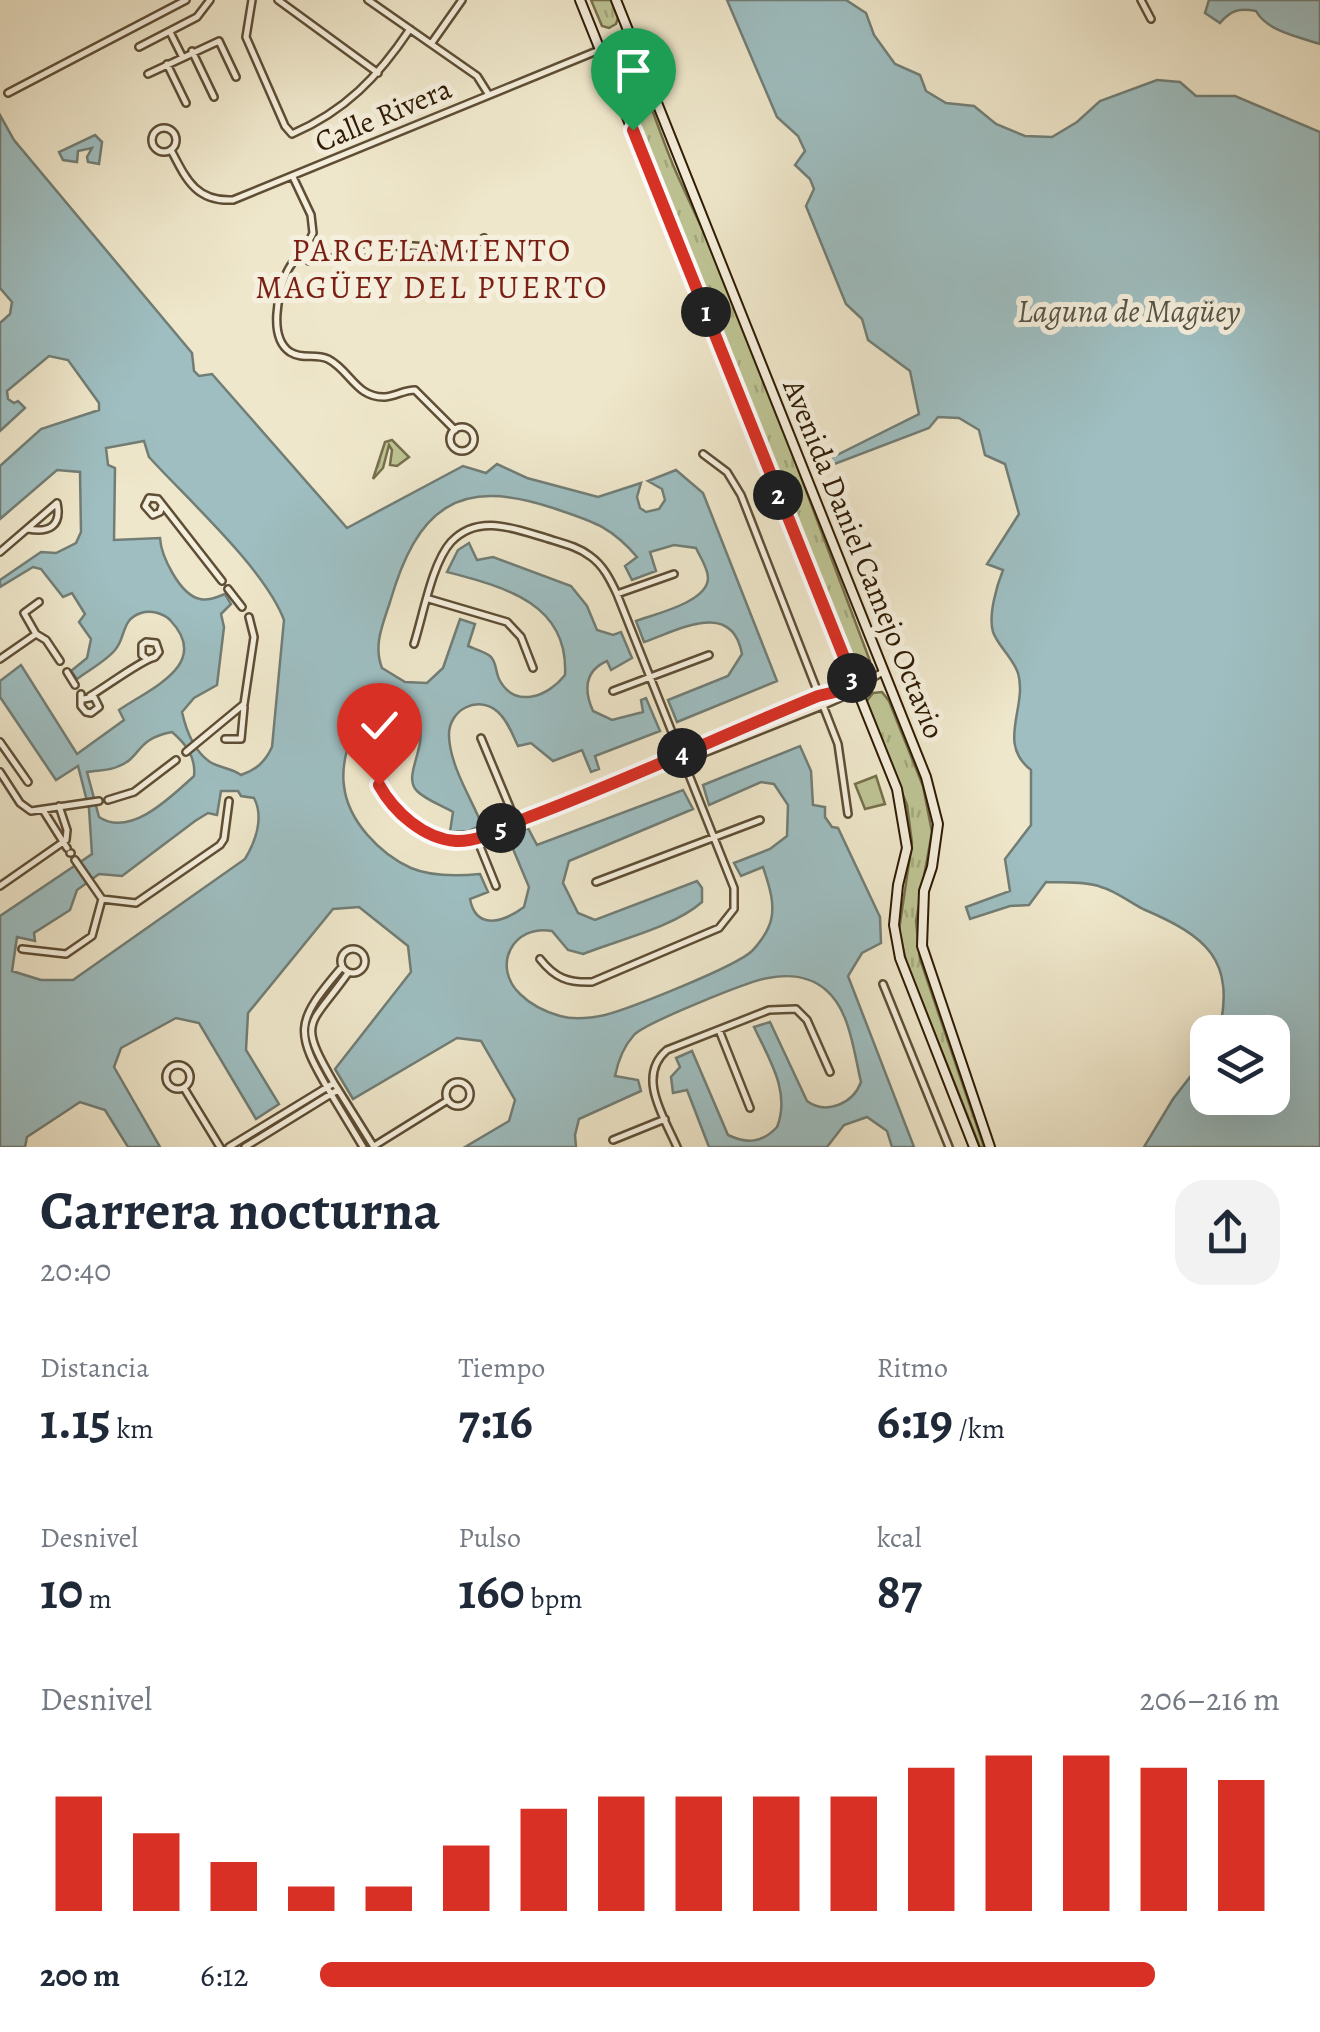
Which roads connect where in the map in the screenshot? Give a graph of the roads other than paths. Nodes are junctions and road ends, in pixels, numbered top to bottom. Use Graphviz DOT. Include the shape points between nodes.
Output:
graph roads {
  1 [pos="186,0"];
  2 [pos="210,0"];
  3 [pos="252,0"];
  4 [pos="278,0"];
  5 [pos="368,0"];
  6 [pos="462,0"];
  7 [pos="580,0"];
  8 [pos="616,0"];
  9 [pos="1141,0"];
  10 [pos="1151,19"];
  11 [pos="410,29"];
  12 [pos="169,31"];
  13 [pos="632,37"];
  14 [pos="430,44"];
  15 [pos="140,47"];
  16 [pos="600,49"];
  17 [pos="192,51"];
  18 [pos="182,56"];
  19 [pos="167,64"];
  20 [pos="378,73"];
  21 [pos="148,74"];
  22 [pos="236,78"];
  23 [pos="8,93"];
  24 [pos="489,95"];
  25 [pos="214,97"];
  26 [pos="186,103"];
  27 [pos="171,150"];
  28 [pos="294,176"];
  29 [pos="484,238"];
  30 [pos="300,254"];
  31 [pos="455,430"];
  32 [pos="703,454"];
  33 [pos="162,506"];
  34 [pos="26,529"];
  35 [pos="0,552"];
  36 [pos="674,574"];
  37 [pos="222,580"];
  38 [pos="229,590"];
  39 [pos="617,594"];
  40 [pos="429,600"];
  41 [pos="39,602"];
  42 [pos="242,607"];
  43 [pos="249,617"];
  44 [pos="36,634"];
  45 [pos="414,644"];
  46 [pos="709,655"];
  47 [pos="146,658"];
  48 [pos="0,659"];
  49 [pos="60,661"];
  50 [pos="533,668"];
  51 [pos="67,672"];
  52 [pos="884,672"];
  53 [pos="648,677"];
  54 [pos="75,685"];
  55 [pos="856,687"];
  56 [pos="844,690"];
  57 [pos="613,691"];
  58 [pos="85,696"];
  59 [pos="818,696"];
  60 [pos="244,704"];
  61 [pos="822,706"];
  62 [pos="389,736"];
  63 [pos="481,738"];
  64 [pos="225,739"];
  65 [pos="0,742"];
  66 [pos="186,751"];
  67 [pos="682,757"];
  68 [pos="176,760"];
  69 [pos="0,772"];
  70 [pos="28,782"];
  71 [pos="108,800"];
  72 [pos="98,801"];
  73 [pos="229,801"];
  74 [pos="59,806"];
  75 [pos="43,810"];
  76 [pos="848,814"];
  77 [pos="760,820"];
  78 [pos="516,822"];
  79 [pos="715,837"];
  80 [pos="477,838"];
  81 [pos="70,853"];
  82 [pos="596,882"];
  83 [pos="0,886"];
  84 [pos="496,886"];
  85 [pos="102,899"];
  86 [pos="22,950"];
  87 [pos="540,958"];
  88 [pos="345,970"];
  89 [pos="883,984"];
  90 [pos="720,1030"];
  91 [pos="830,1072"];
  92 [pos="336,1086"];
  93 [pos="184,1088"];
  94 [pos="329,1091"];
  95 [pos="448,1100"];
  96 [pos="750,1108"];
  97 [pos="665,1119"];
  98 [pos="273,1120"];
  99 [pos="277,1127"];
  100 [pos="613,1140"];
  101 [pos="220,1147"];
  102 [pos="229,1147"];
  103 [pos="245,1147"];
  104 [pos="363,1147"];
  105 [pos="373,1147"];
  106 [pos="676,1147"];
  107 [pos="949,1147"];
  108 [pos="974,1147"];
  109 [pos="990,1147"];
  1 -- 23 [label="street"];
  2 -- 12 [label="street" via="204,12"];
  3 -- 20 [label="street" via="246,38 290,133 343,105"];
  4 -- 20 [label="street"];
  5 -- 11 [label="street"];
  6 -- 14 [label="street"];
  7 -- 16 [label="main road, Avenida Daniel Camejo Octavio"];
  8 -- 13 [label="main road, Avenida Daniel Camejo Octavio"];
  9 -- 10 [label="street"];
  11 -- 14 [label="street"];
  11 -- 20 [label="street"];
  12 -- 15 [label="street"];
  12 -- 18 [label="street"];
  13 -- 16 [label="street, Calle Rivera"];
  13 -- 52 [label="main road, Avenida Daniel Camejo Octavio"];
  14 -- 24 [label="street" via="477,76"];
  16 -- 24 [label="street, Calle Rivera"];
  16 -- 55 [label="main road, Avenida Daniel Camejo Octavio"];
  17 -- 18 [label="street"];
  17 -- 22 [label="street" via="218,40"];
  17 -- 25 [label="street"];
  18 -- 19 [label="street"];
  19 -- 21 [label="street"];
  19 -- 26 [label="street"];
  24 -- 28 [label="street, Calle Rivera"];
  27 -- 27 [label="street" via="174,132 157,130 156,148"];
  27 -- 28 [label="street, Calle Rivera" via="194,189 219,201"];
  28 -- 30 [label="street" via="314,223"];
  29 -- 30 [label="street" via="446,253 405,246 315,261"];
  30 -- 31 [label="street" via="288,272 276,324 284,347 330,360 372,395 415,390"];
  31 -- 31 [label="street" via="454,448 472,446 470,429"];
  32 -- 59 [label="street" via="741,495"];
  33 -- 37 [label="street"];
  34 -- 34 [label="street" via="44,514 56,504 56,524"];
  34 -- 35 [label="street"];
  36 -- 39 [label="street"];
  38 -- 42 [label="street"];
  39 -- 40 [label="street" via="600,564 577,548 494,524 469,529 448,546"];
  39 -- 53 [label="street"];
  40 -- 45 [label="street"];
  40 -- 50 [label="street" via="507,622 522,636"];
  41 -- 44 [label="street" via="24,614"];
  43 -- 60 [label="street" via="254,637"];
  44 -- 48 [label="street"];
  44 -- 49 [label="street"];
  46 -- 53 [label="street"];
  47 -- 58 [label="street"];
  51 -- 54 [label="street"];
  52 -- 55 [label="street"];
  52 -- 109 [label="main road, Avenida Daniel Camejo Octavio" via="938,824 924,891 922,946"];
  53 -- 57 [label="street"];
  53 -- 67 [label="street"];
  55 -- 56 [label="street"];
  55 -- 108 [label="main road, Avenida Daniel Camejo Octavio" via="905,821 908,848 894,924 900,958"];
  56 -- 59 [label="street"];
  56 -- 61 [label="street"];
  59 -- 61 [label="street"];
  59 -- 67 [label="street"];
  60 -- 64 [label="street" via="241,740"];
  60 -- 66 [label="street"];
  61 -- 67 [label="street"];
  61 -- 76 [label="street" via="838,744"];
  62 -- 80 [label="street" via="377,768 388,801 438,837"];
  63 -- 78 [label="street"];
  65 -- 70 [label="street"];
  67 -- 78 [label="street"];
  67 -- 79 [label="street"];
  68 -- 71 [label="street" via="134,792"];
  69 -- 75 [label="street" via="20,803"];
  72 -- 74 [label="street"];
  73 -- 85 [label="street" via="220,845 136,903"];
  74 -- 75 [label="street"];
  74 -- 81 [label="street"];
  75 -- 81 [label="street"];
  77 -- 79 [label="street"];
  78 -- 80 [label="street"];
  79 -- 82 [label="street"];
  79 -- 87 [label="street" via="736,898 719,928 592,982 560,978"];
  80 -- 84 [label="street"];
  81 -- 83 [label="street"];
  81 -- 85 [label="street"];
  85 -- 86 [label="street" via="92,936 66,954"];
  88 -- 88 [label="street" via="356,973 365,965 360,950 344,952"];
  88 -- 92 [label="street" via="312,1026 314,1050"];
  88 -- 94 [label="street" via="308,1012 303,1029 310,1061"];
  89 -- 107 [label="street"];
  90 -- 91 [label="street" via="769,1010 796,1009"];
  90 -- 96 [label="street"];
  90 -- 97 [label="street" via="658,1058 652,1086"];
  92 -- 94 [label="street"];
  92 -- 105 [label="street"];
  93 -- 93 [label="street" via="188,1071 171,1068 168,1084"];
  93 -- 101 [label="street"];
  94 -- 98 [label="street"];
  94 -- 99 [label="street"];
  94 -- 104 [label="street"];
  95 -- 95 [label="street" via="464,1104 469,1088 452,1083"];
  95 -- 105 [label="street"];
  97 -- 100 [label="street"];
  97 -- 106 [label="street"];
  98 -- 99 [label="street"];
  98 -- 102 [label="street"];
  99 -- 103 [label="street"];
}
